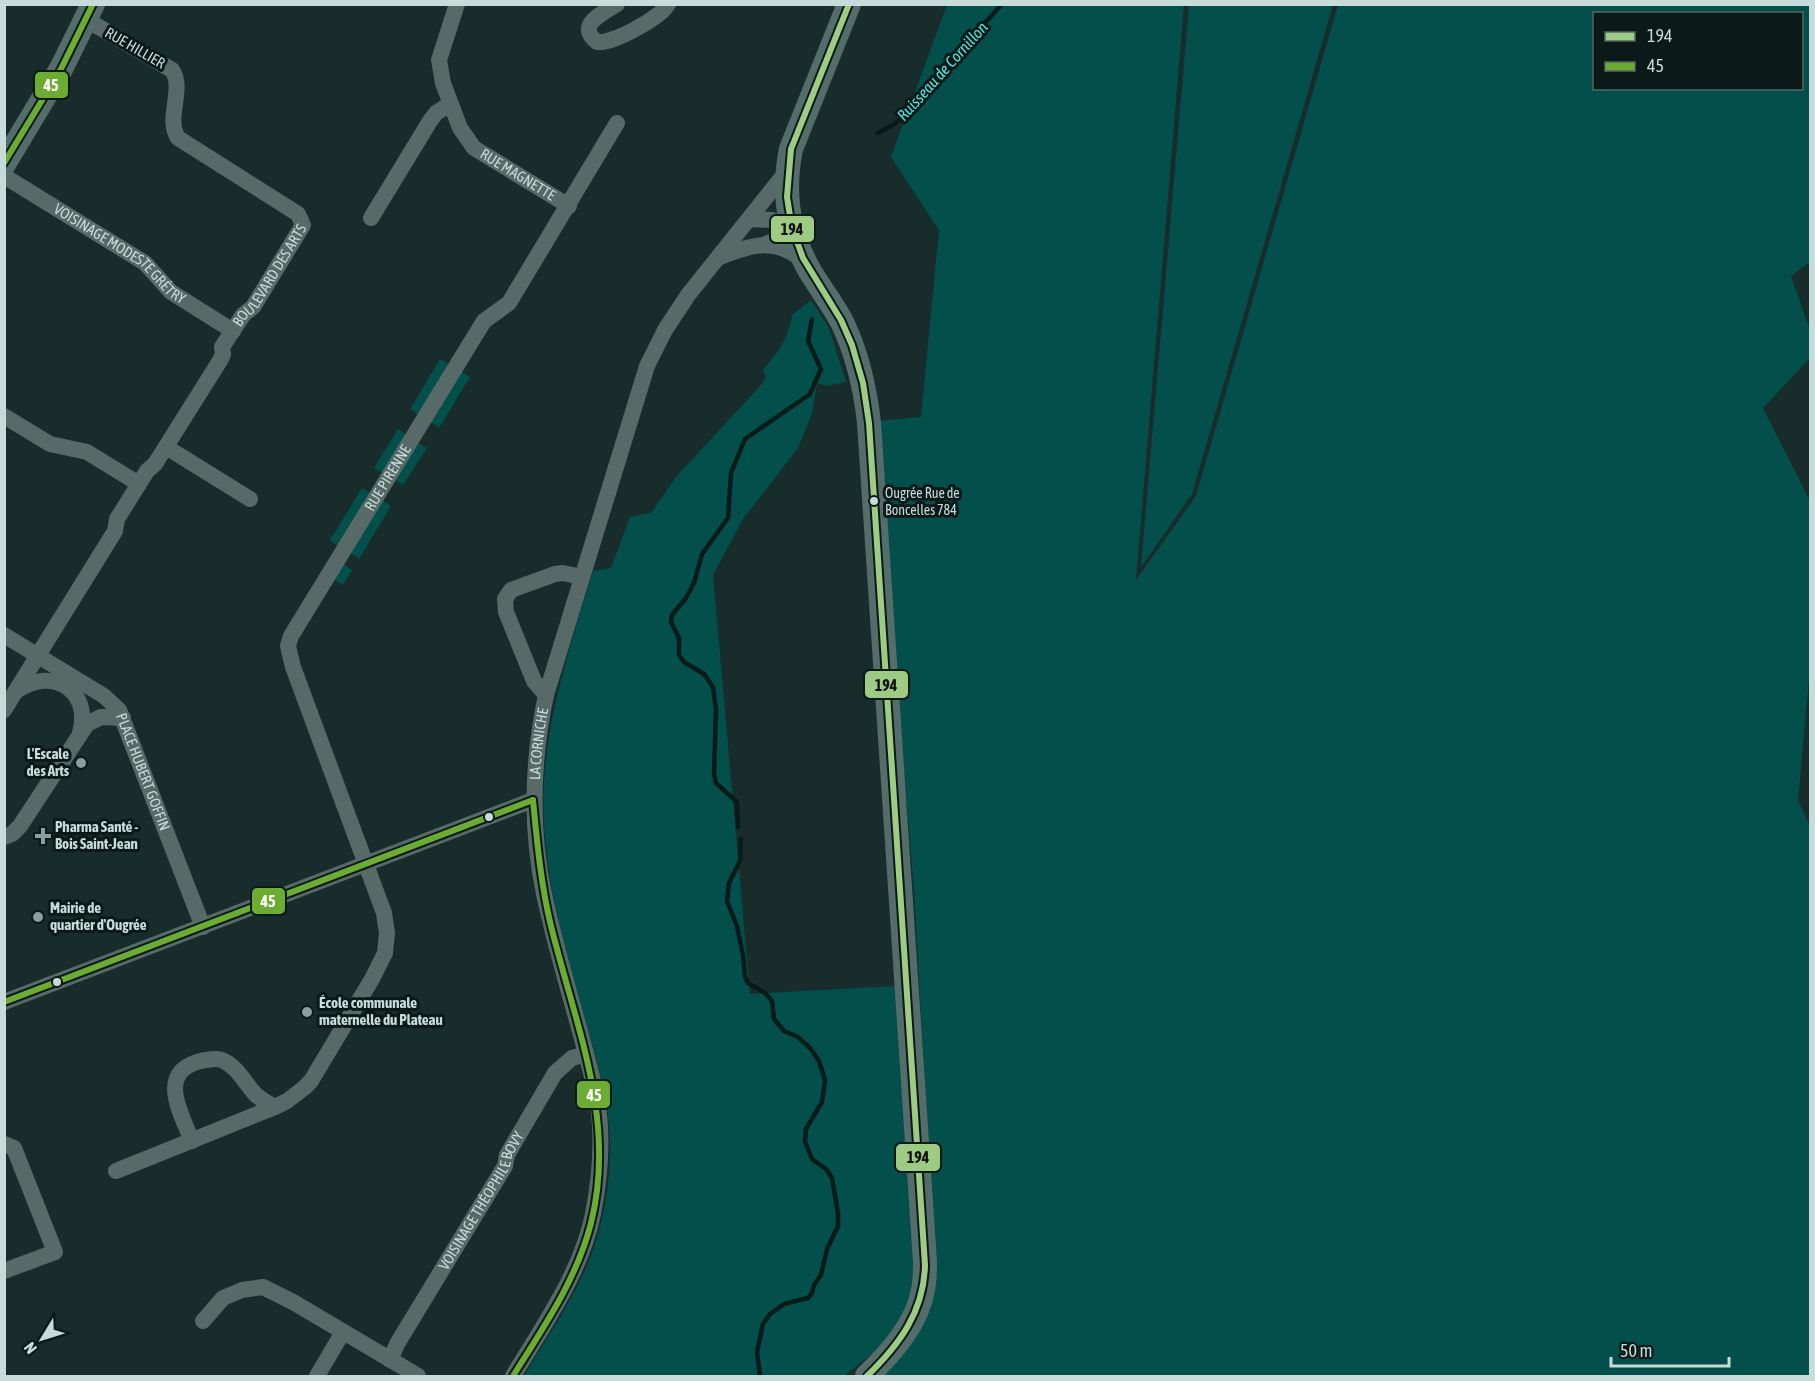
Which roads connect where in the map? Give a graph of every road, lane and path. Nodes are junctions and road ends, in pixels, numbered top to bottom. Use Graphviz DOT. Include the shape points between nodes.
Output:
graph roads {
  1 [pos="457,4"];
  2 [pos="617,4"];
  3 [pos="668,4"];
  4 [pos="849,4"];
  5 [pos="90,12"];
  6 [pos="176,81"];
  7 [pos="450,104"];
  8 [pos="617,123"];
  9 [pos="5,164"];
  10 [pos="787,171"];
  11 [pos="569,207"];
  12 [pos="371,218"];
  13 [pos="749,219"];
  14 [pos="791,228"];
  15 [pos="766,244"];
  16 [pos="719,257"];
  17 [pos="806,263"];
  18 [pos="233,332"];
  19 [pos="4,416"];
  20 [pos="166,447"];
  21 [pos="139,484"];
  22 [pos="250,499"];
  23 [pos="582,577"];
  24 [pos="4,635"];
  25 [pos="38,656"];
  26 [pos="16,692"];
  27 [pos="546,695"];
  28 [pos="4,710"];
  29 [pos="123,718"];
  30 [pos="80,733"];
  31 [pos="533,801"];
  32 [pos="4,837"];
  33 [pos="366,864"];
  34 [pos="202,927"];
  35 [pos="4,1002"];
  36 [pos="586,1054"];
  37 [pos="275,1107"];
  38 [pos="192,1141"];
  39 [pos="4,1144"];
  40 [pos="116,1171"];
  41 [pos="4,1271"];
  42 [pos="202,1321"];
  43 [pos="343,1332"];
  44 [pos="390,1360"];
  45 [pos="317,1377"];
  46 [pos="418,1377"];
  47 [pos="513,1377"];
  48 [pos="867,1377"];
  1 -- 7 [label="street, RUE MAGNETTE" via="439,60"];
  2 -- 3 [label="street" via="591,22 588,28 597,42 612,41 662,13"];
  4 -- 10 [label="main road" via="795,136"];
  5 -- 6 [label="street, RUE HILLIER" via="172,70"];
  5 -- 9 [label="main road"];
  6 -- 18 [label="street, BOULEVARD DES ARTS" via="173,127 178,138 298,214 302,221 301,230"];
  7 -- 11 [label="street, RUE MAGNETTE" via="474,148"];
  7 -- 12 [label="street" via="436,113"];
  8 -- 11 [label="street, RUE PIRENNE"];
  9 -- 18 [label="street, VOISINAGE MODESTE GRÉTRY" via="145,263 171,292"];
  10 -- 13 [label="street, LA CORNICHE"];
  10 -- 14 [label="main road"];
  11 -- 33 [label="street, RUE PIRENNE" via="509,303 484,321 291,636 288,646 293,667"];
  13 -- 14 [label="street" via="772,220"];
  13 -- 16 [label="street, LA CORNICHE"];
  14 -- 15 [label="street"];
  14 -- 17 [label="main road"];
  15 -- 16 [label="street"];
  15 -- 17 [label="street" via="792,253"];
  16 -- 23 [label="street, LA CORNICHE" via="678,309 646,366"];
  17 -- 48 [label="main road" via="841,321 866,391 925,1262 917,1311 886,1359"];
  18 -- 20 [label="street, BOULEVARD DES ARTS" via="222,347 221,359"];
  19 -- 21 [label="street" via="50,444 87,452"];
  20 -- 21 [label="street, BOULEVARD DES ARTS"];
  20 -- 22 [label="street"];
  21 -- 25 [label="street, BOULEVARD DES ARTS"];
  23 -- 27 [label="street, LA CORNICHE"];
  23 -- 27 [label="street, LA CORNICHE" via="555,574 511,590 505,599 506,612 534,681"];
  24 -- 25 [label="street, PLACE HUBERT GOFFIN"];
  25 -- 26 [label="street, BOULEVARD DES ARTS"];
  25 -- 29 [label="street, PLACE HUBERT GOFFIN" via="108,699"];
  26 -- 28 [label="street, BOULEVARD DES ARTS"];
  26 -- 30 [label="street" via="40,680 65,685 79,702 83,718"];
  27 -- 31 [label="street, LA CORNICHE"];
  29 -- 30 [label="street" via="93,719"];
  29 -- 34 [label="street, PLACE HUBERT GOFFIN"];
  30 -- 32 [label="street" via="20,826"];
  31 -- 33 [label="street"];
  31 -- 36 [label="street, LA CORNICHE" via="543,891"];
  33 -- 34 [label="street"];
  33 -- 37 [label="street, RUE PIRENNE" via="384,913 385,953 310,1081"];
  34 -- 35 [label="street"];
  36 -- 44 [label="street, VOISINAGE THÉOPHILE BOVY" via="572,1058 555,1073 507,1155 505,1166"];
  36 -- 47 [label="street, LA CORNICHE" via="600,1127 601,1159 593,1214 567,1282"];
  37 -- 38 [label="street, RUE PIRENNE"];
  37 -- 38 [label="street" via="257,1096 222,1059 192,1064 178,1076 174,1095"];
  38 -- 40 [label="street, RUE PIRENNE"];
  39 -- 41 [label="street" via="14,1148 55,1252"];
  42 -- 43 [label="street" via="223,1298 263,1287"];
  43 -- 44 [label="street"];
  43 -- 45 [label="street"];
  44 -- 46 [label="street"];
}
